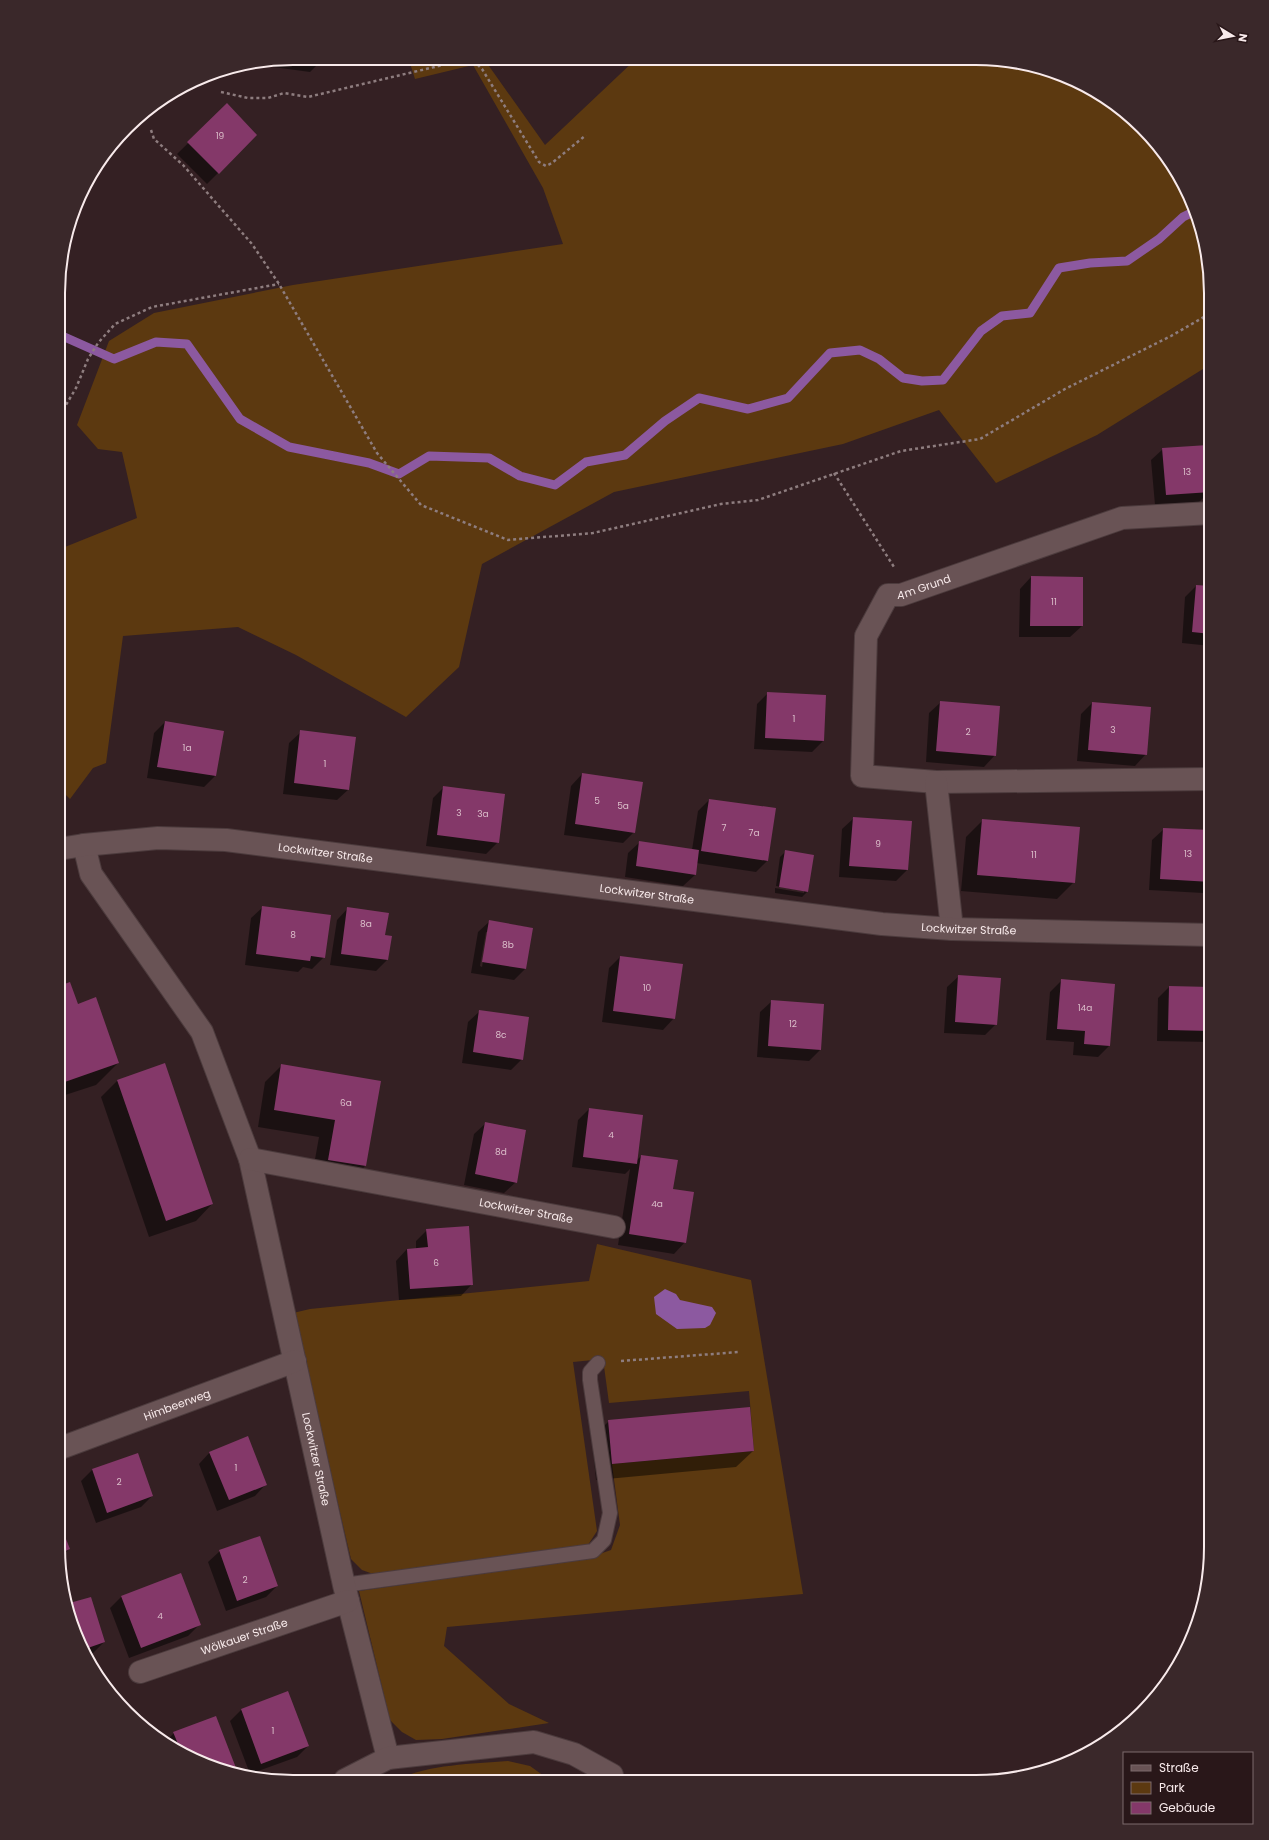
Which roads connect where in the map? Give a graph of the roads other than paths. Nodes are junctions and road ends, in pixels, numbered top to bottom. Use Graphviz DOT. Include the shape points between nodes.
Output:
graph roads {
  1 [pos="1204,513"];
  2 [pos="1204,779"];
  3 [pos="936,782"];
  4 [pos="84,845"];
  5 [pos="65,848"];
  6 [pos="952,929"];
  7 [pos="1204,935"];
  8 [pos="250,1159"];
  9 [pos="614,1227"];
  10 [pos="295,1361"];
  11 [pos="598,1363"];
  12 [pos="65,1446"];
  13 [pos="346,1593"];
  14 [pos="140,1672"];
  15 [pos="388,1758"];
  16 [pos="355,1775"];
  17 [pos="612,1775"];
  1 -- 3 [label="street, Am Grund" via="1122,518 901,595 888,595 866,636 862,776"];
  2 -- 3 [label="street, Am Grund"];
  3 -- 6 [label="street"];
  4 -- 5 [label="street, Lockwitzer Straße"];
  4 -- 6 [label="street, Lockwitzer Straße" via="158,838 226,840 882,924"];
  4 -- 8 [label="street, Lockwitzer Straße" via="91,874 202,1032"];
  6 -- 7 [label="street, Lockwitzer Straße"];
  8 -- 9 [label="street, Lockwitzer Straße"];
  8 -- 10 [label="street, Lockwitzer Straße"];
  10 -- 12 [label="street, Himbeerweg"];
  10 -- 13 [label="street, Lockwitzer Straße"];
  11 -- 13 [label="lane" via="590,1372 590,1380 610,1513 604,1540 593,1551"];
  13 -- 14 [label="street, Wölkauer Straße"];
  13 -- 15 [label="street, Lockwitzer Straße"];
  15 -- 16 [label="street"];
  15 -- 17 [label="street" via="534,1742 574,1754"];
}
